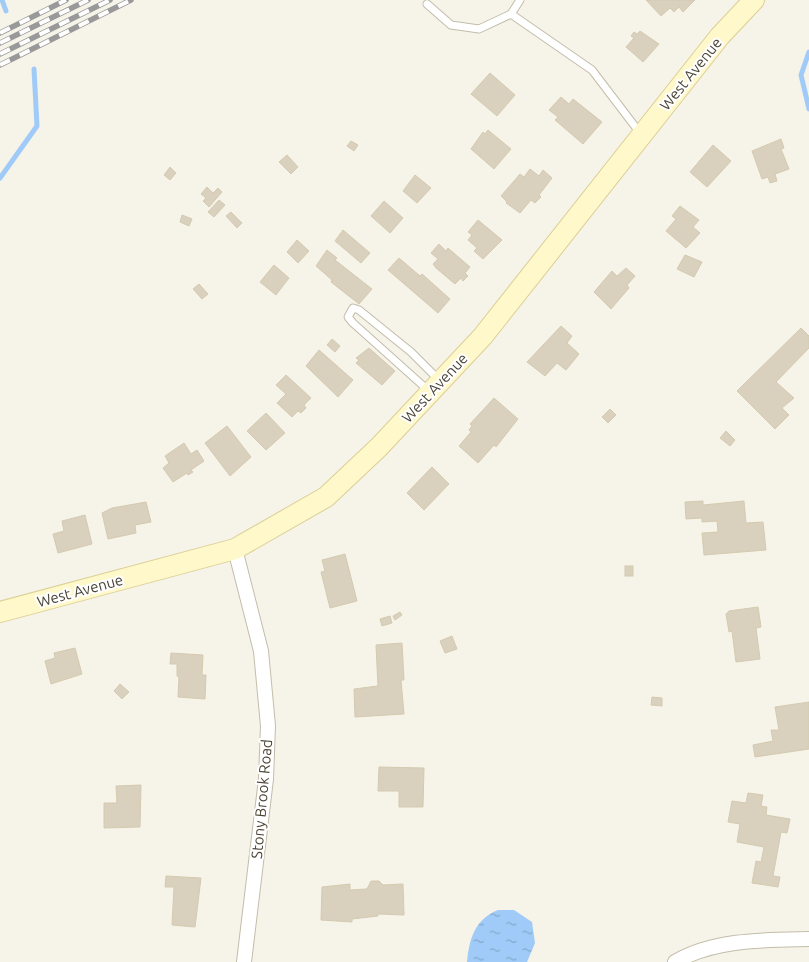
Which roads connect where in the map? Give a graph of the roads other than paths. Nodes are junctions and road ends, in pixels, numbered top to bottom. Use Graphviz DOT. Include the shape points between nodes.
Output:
graph roads {
  1 [pos="520,0"];
  2 [pos="754,0"];
  3 [pos="427,4"];
  4 [pos="511,14"];
  5 [pos="642,135"];
  6 [pos="435,387"];
  7 [pos="235,549"];
  8 [pos="0,612"];
  9 [pos="809,940"];
  10 [pos="244,962"];
  11 [pos="675,962"];
  1 -- 4 [label="lane"];
  2 -- 5 [label="main road, West Avenue" via="720,36"];
  3 -- 4 [label="lane" via="451,25 479,29"];
  4 -- 5 [label="lane" via="592,70"];
  5 -- 6 [label="main road, West Avenue" via="483,336"];
  6 -- 6 [label="lane" via="411,352 353,308 348,317 353,323"];
  6 -- 7 [label="main road, West Avenue" via="326,497"];
  7 -- 8 [label="main road, West Avenue"];
  7 -- 10 [label="street, Stony Brook Road" via="261,651 268,726 266,779"];
  9 -- 11 [label="street" via="759,940 720,946"];
}
